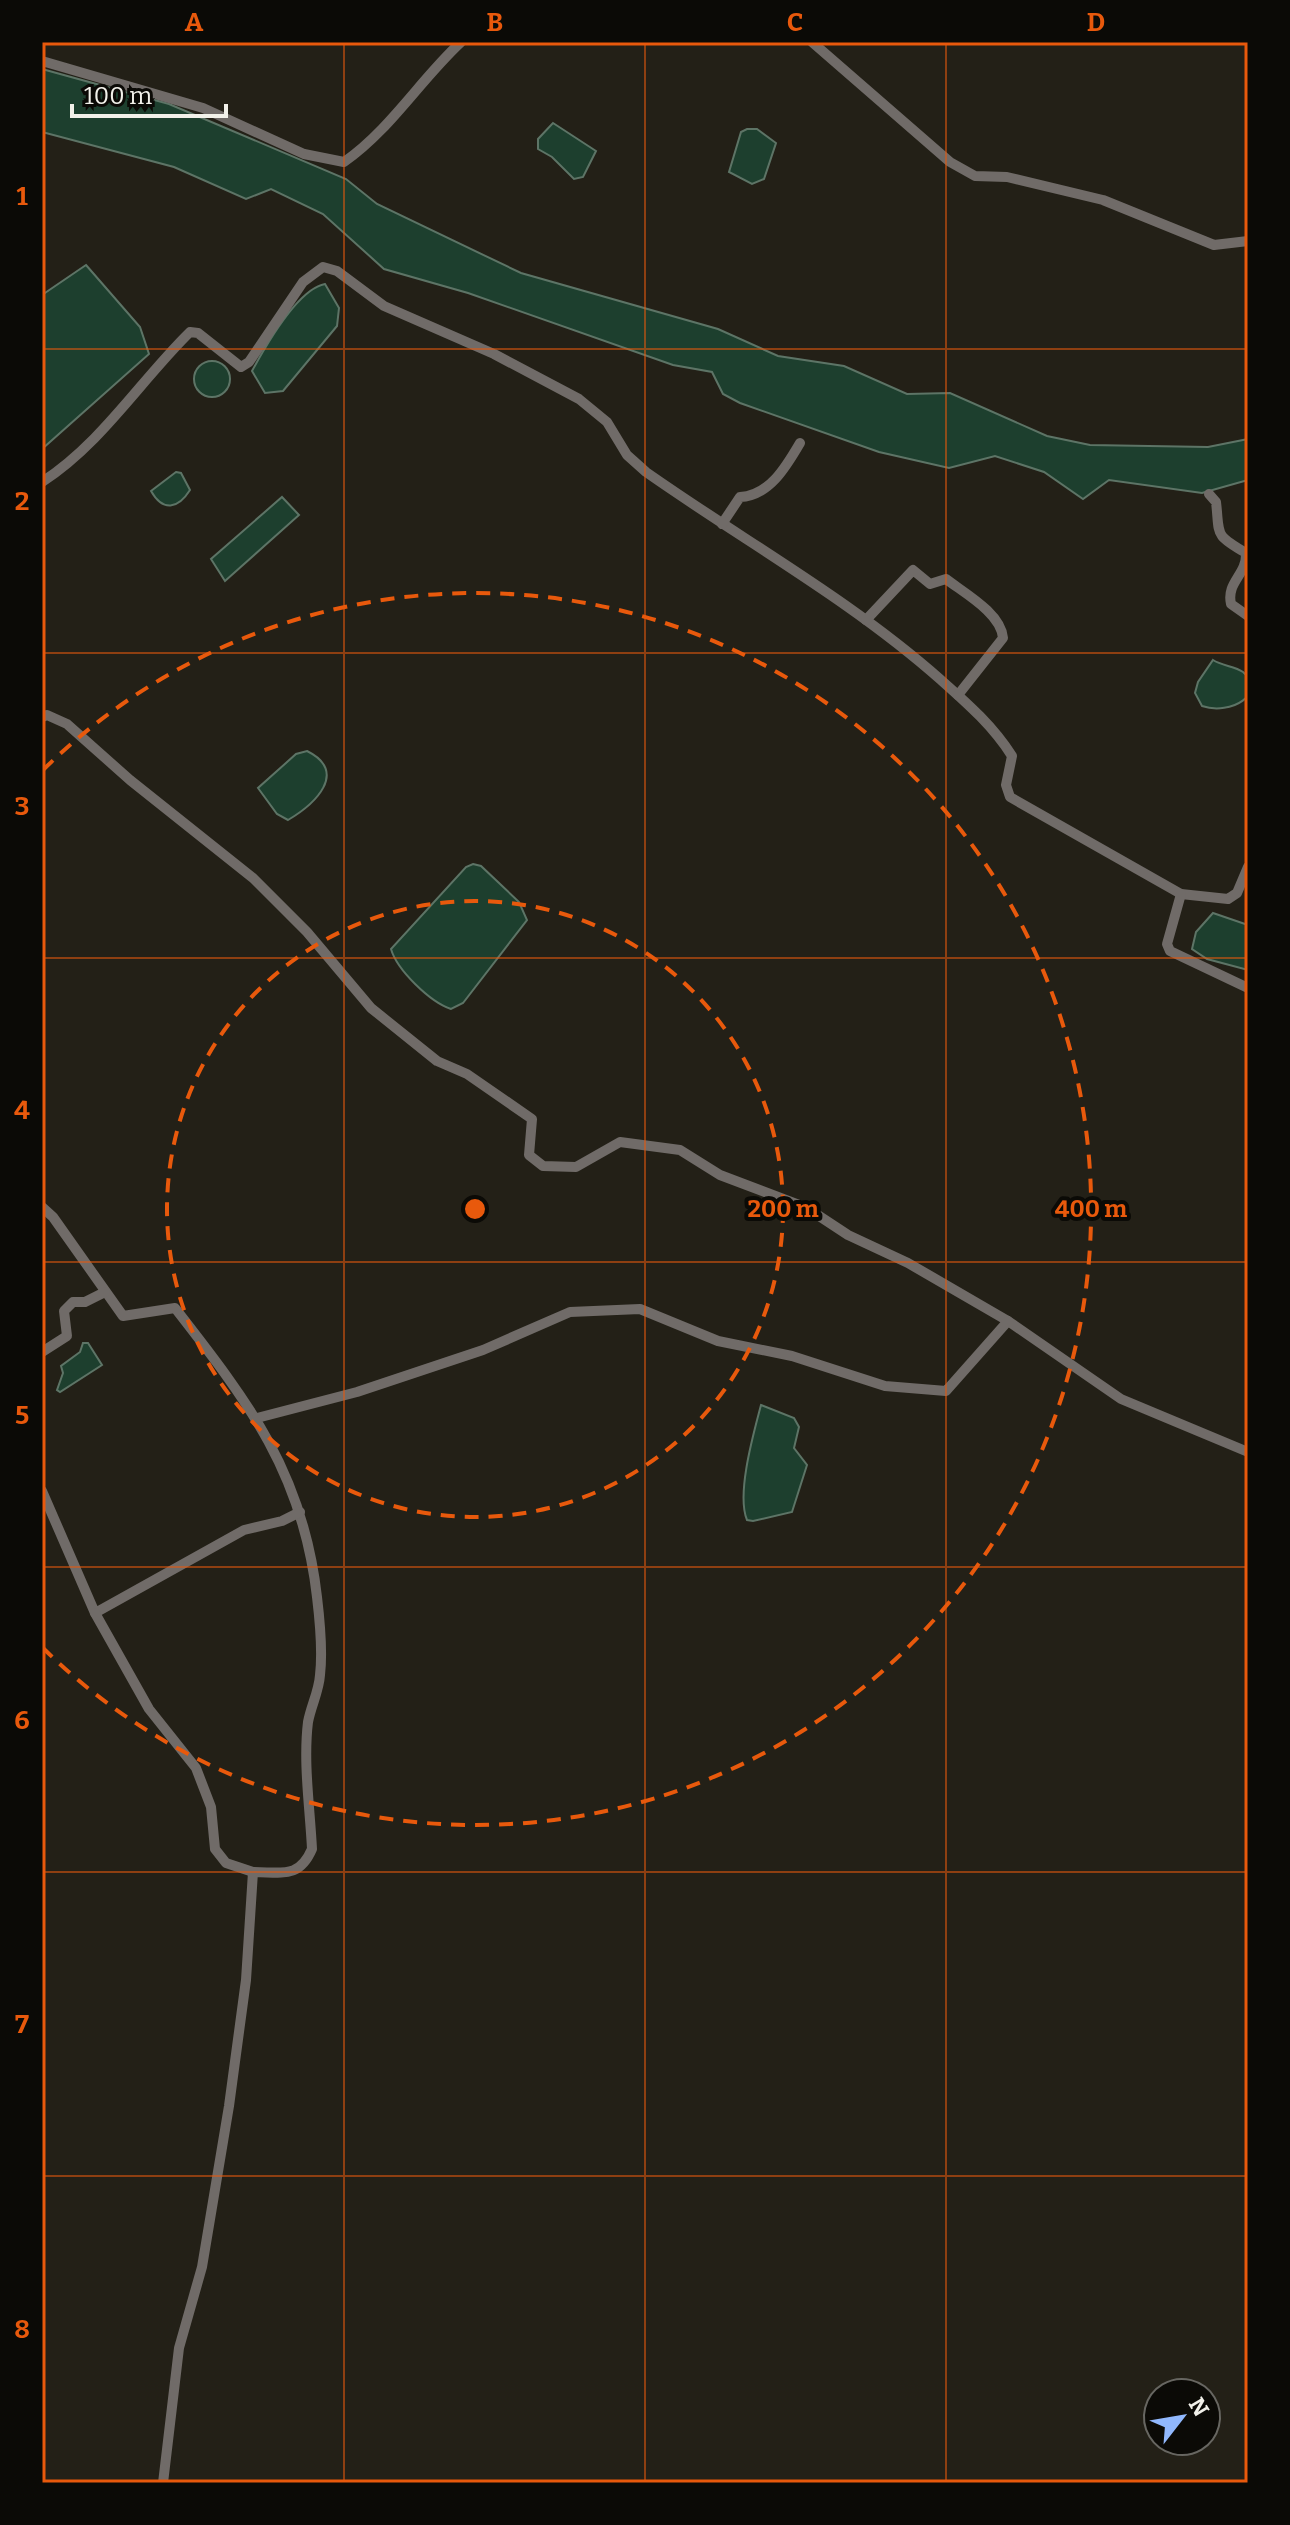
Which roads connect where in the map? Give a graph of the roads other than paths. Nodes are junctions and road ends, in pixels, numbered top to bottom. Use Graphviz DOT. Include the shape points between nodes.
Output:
graph roads {
  1 [pos="812,42"];
  2 [pos="456,44"];
  3 [pos="42,61"];
  4 [pos="1248,241"];
  5 [pos="800,443"];
  6 [pos="42,482"];
  7 [pos="1209,494"];
  8 [pos="722,524"];
  9 [pos="1247,561"];
  10 [pos="1248,616"];
  11 [pos="866,620"];
  12 [pos="958,695"];
  13 [pos="42,717"];
  14 [pos="1248,867"];
  15 [pos="1181,894"];
  16 [pos="1248,988"];
  17 [pos="42,1207"];
  18 [pos="105,1292"];
  19 [pos="1008,1321"];
  20 [pos="42,1352"];
  21 [pos="257,1418"];
  22 [pos="1248,1452"];
  23 [pos="42,1491"];
  24 [pos="300,1512"];
  25 [pos="95,1613"];
  26 [pos="253,1872"];
  27 [pos="163,2483"];
  1 -- 4 [label="street" via="950,162 975,176 1007,177 1103,200 1214,245"];
  2 -- 3 [label="street" via="368,145 344,162 304,154 203,108"];
  5 -- 8 [label="street" via="763,491 740,497"];
  6 -- 8 [label="street" via="63,469 121,411 190,332 232,363 241,367 249,362 303,282 323,267 337,271 384,306 494,354 579,399 607,422 627,455 646,472"];
  7 -- 9 [label="street" via="1216,502 1220,534 1246,553"];
  8 -- 11 [label="street"];
  9 -- 10 [label="street" via="1229,591 1231,604"];
  11 -- 12 [label="street"];
  11 -- 12 [label="street" via="913,570 930,584 946,579 976,602 1003,638"];
  12 -- 15 [label="street" via="996,731 1012,756 1006,785 1010,797"];
  13 -- 19 [label="street" via="67,724 253,878 371,1008 437,1061 467,1074 532,1119 529,1155 543,1166 576,1167 620,1142 680,1150 720,1175 807,1208"];
  14 -- 15 [label="street" via="1237,893 1228,899"];
  15 -- 16 [label="street" via="1167,944 1170,951"];
  17 -- 18 [label="street"];
  18 -- 20 [label="street" via="73,1302 64,1311 67,1336"];
  18 -- 21 [label="street" via="123,1316 175,1308"];
  19 -- 21 [label="street" via="946,1391 885,1386 792,1356 718,1341 640,1309 570,1312 483,1350"];
  19 -- 22 [label="street" via="1121,1399"];
  21 -- 24 [label="street"];
  23 -- 25 [label="street"];
  24 -- 25 [label="street" via="244,1530"];
  24 -- 26 [label="street" via="312,1552 319,1616 320,1676 308,1722 312,1849 305,1866 295,1871"];
  25 -- 26 [label="street" via="149,1709 196,1768 211,1807 215,1849 226,1863"];
  26 -- 27 [label="street" via="246,1980 229,2106 202,2267 179,2348"];
}
